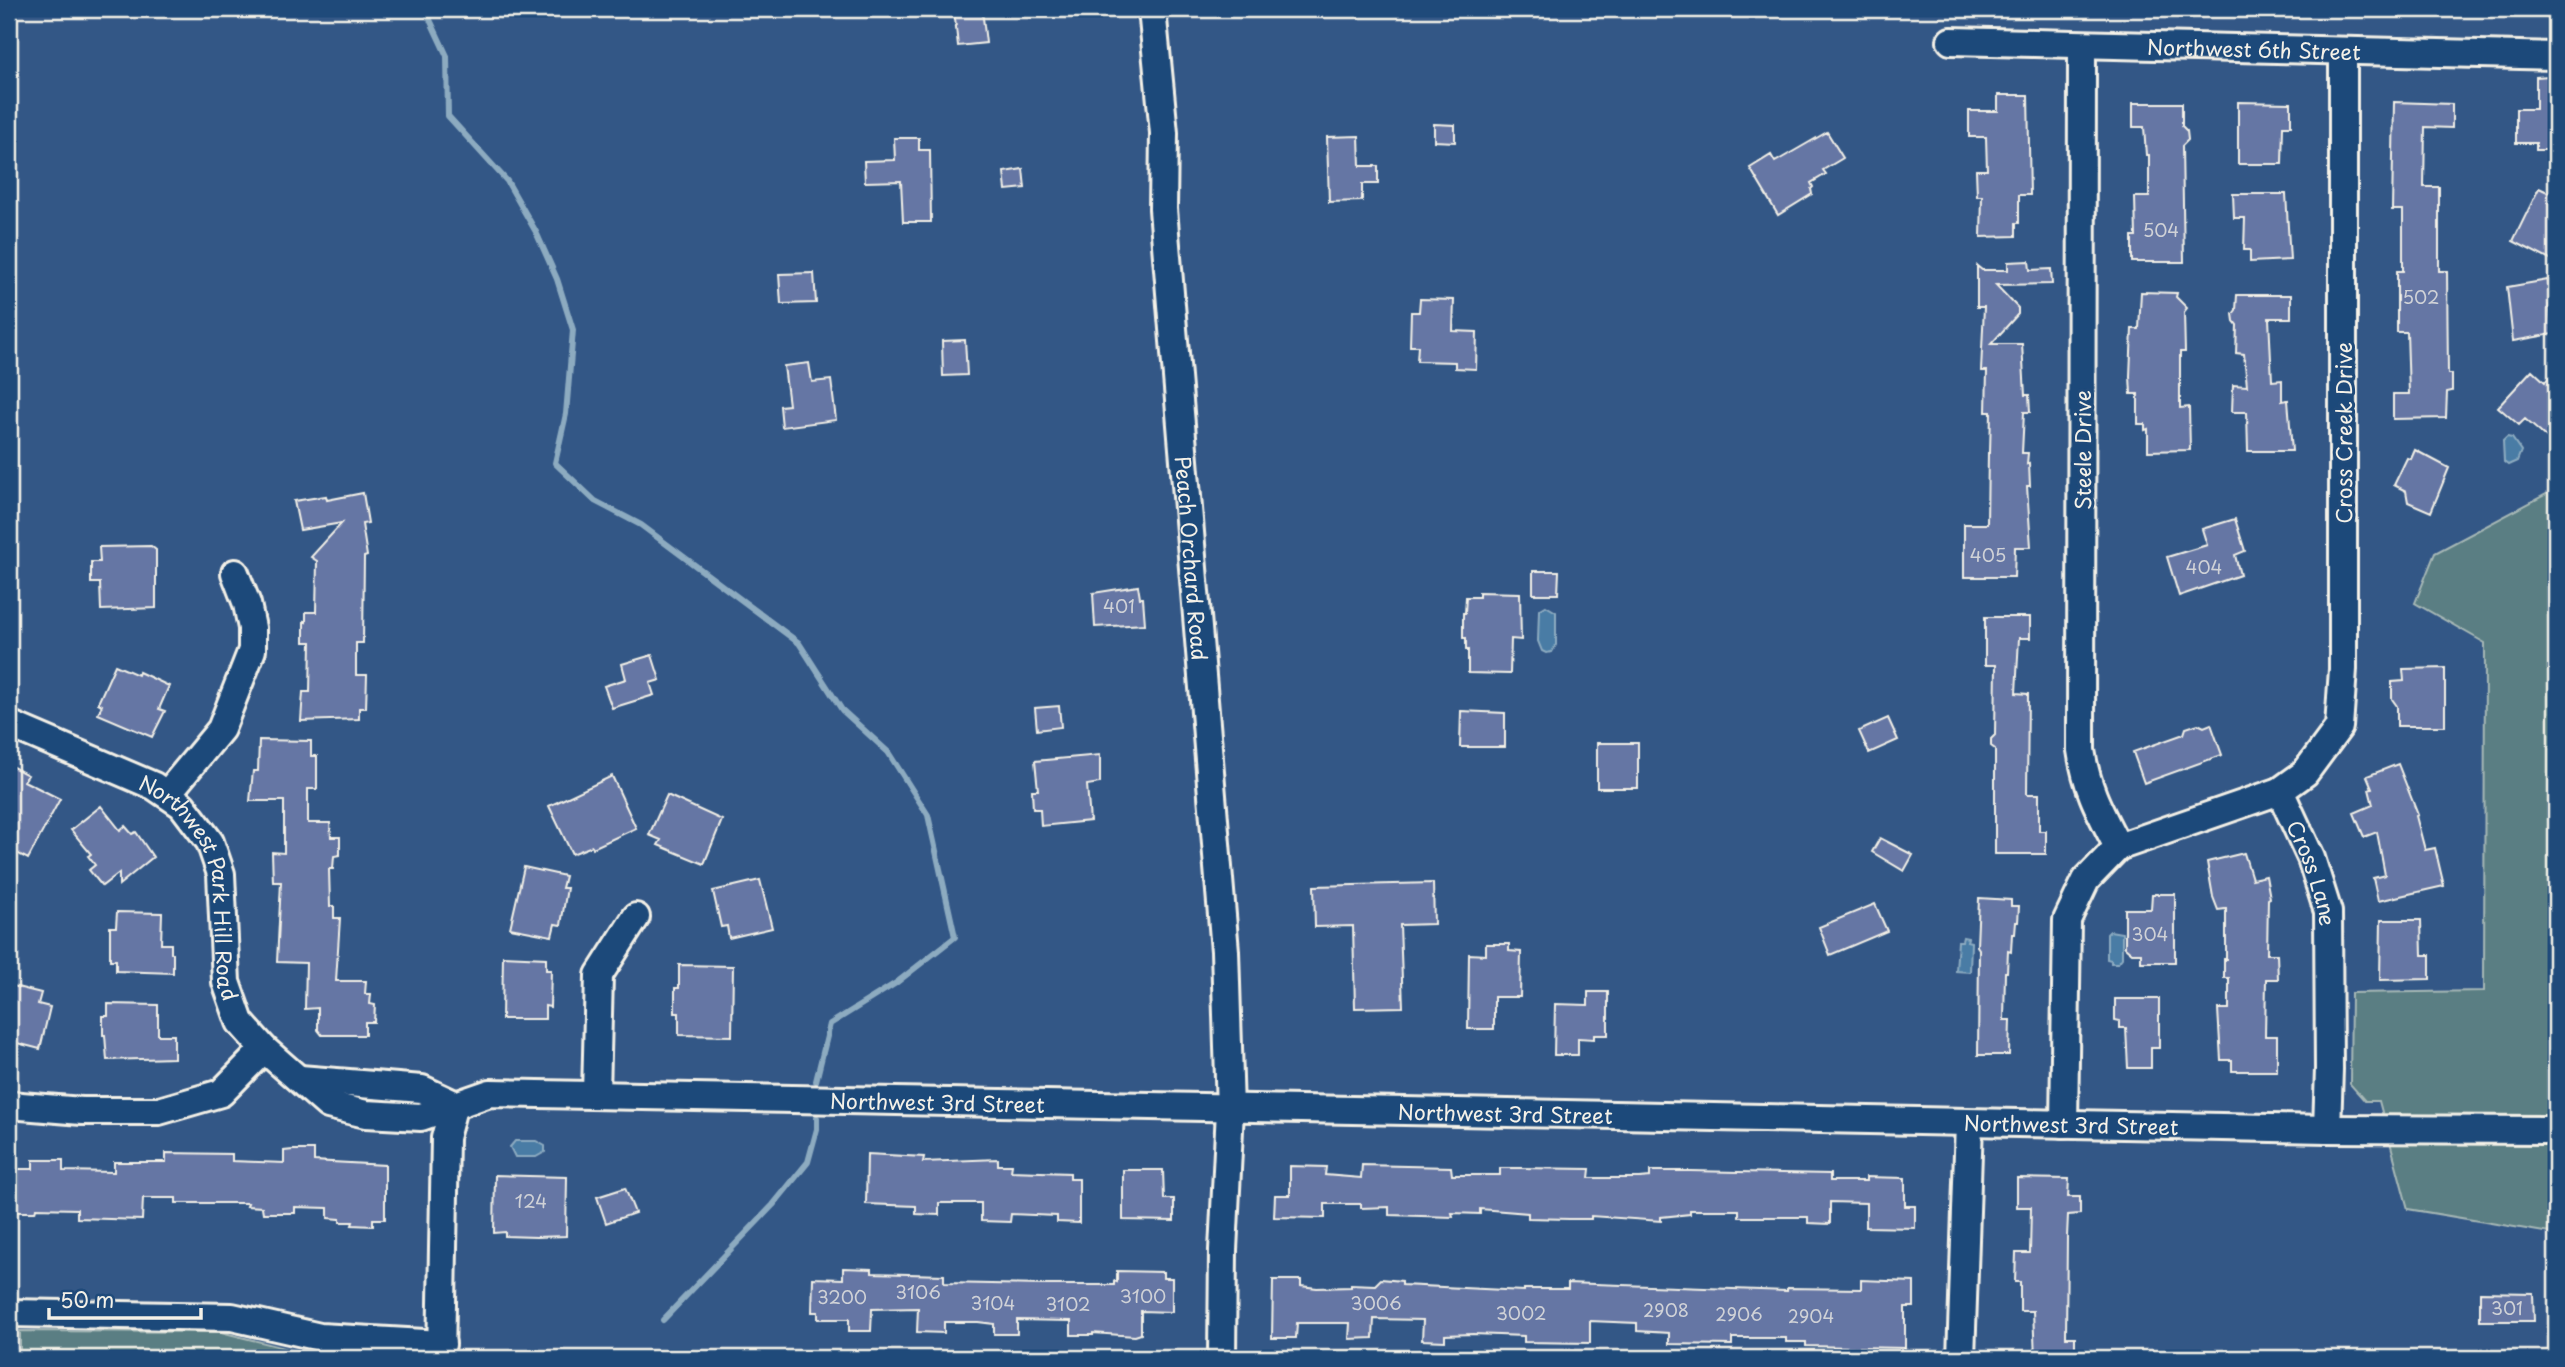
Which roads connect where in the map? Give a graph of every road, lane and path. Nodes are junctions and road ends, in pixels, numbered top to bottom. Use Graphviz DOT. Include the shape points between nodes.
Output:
graph roads {
  1 [pos="1152,9"];
  2 [pos="1951,41"];
  3 [pos="2082,46"];
  4 [pos="2343,51"];
  5 [pos="2556,56"];
  6 [pos="235,573"];
  7 [pos="9,724"];
  8 [pos="2280,791"];
  9 [pos="167,794"];
  10 [pos="2118,847"];
  11 [pos="636,917"];
  12 [pos="264,1049"];
  13 [pos="596,1094"];
  14 [pos="454,1104"];
  15 [pos="9,1105"];
  16 [pos="1230,1110"];
  17 [pos="1969,1123"];
  18 [pos="2064,1124"];
  19 [pos="2327,1129"];
  20 [pos="2556,1130"];
  21 [pos="9,1313"];
  22 [pos="441,1351"];
  23 [pos="1222,1358"];
  24 [pos="1961,1358"];
  1 -- 16 [label="street, Peach Orchard Road" via="1164,133 1163,209 1225,951"];
  2 -- 3 [label="street, Northwest 6th Street"];
  3 -- 4 [label="street, Northwest 6th Street"];
  3 -- 10 [label="street, Steele Drive" via="2081,750 2085,778"];
  4 -- 5 [label="street, Northwest 6th Street"];
  4 -- 8 [label="street, Cross Creek Drive" via="2343,669 2339,727 2305,773"];
  6 -- 9 [label="street" via="247,604 252,650 221,729"];
  7 -- 9 [label="street, Northwest Park Hill Road"];
  8 -- 10 [label="street"];
  8 -- 19 [label="street, Cross Lane" via="2311,858 2328,912"];
  9 -- 12 [label="street, Northwest Park Hill Road" via="182,805 210,842 221,874 226,982 240,1022"];
  10 -- 18 [label="street" via="2086,880 2067,920"];
  11 -- 13 [label="street" via="600,975"];
  12 -- 14 [label="street, Northwest Park Hill Road" via="300,1079 422,1089"];
  12 -- 15 [label="street" via="221,1093 159,1111"];
  13 -- 14 [label="street, Northwest 3rd Street" via="489,1093"];
  13 -- 16 [label="street, Northwest 3rd Street"];
  14 -- 22 [label="street" via="445,1138"];
  16 -- 17 [label="street, Northwest 3rd Street"];
  16 -- 23 [label="street, Peach Orchard Road"];
  17 -- 18 [label="street, Northwest 3rd Street"];
  17 -- 24 [label="street"];
  18 -- 19 [label="street, Northwest 3rd Street"];
  19 -- 20 [label="street, Northwest 3rd Street"];
  21 -- 22 [label="street" via="232,1317 320,1336"];
}
